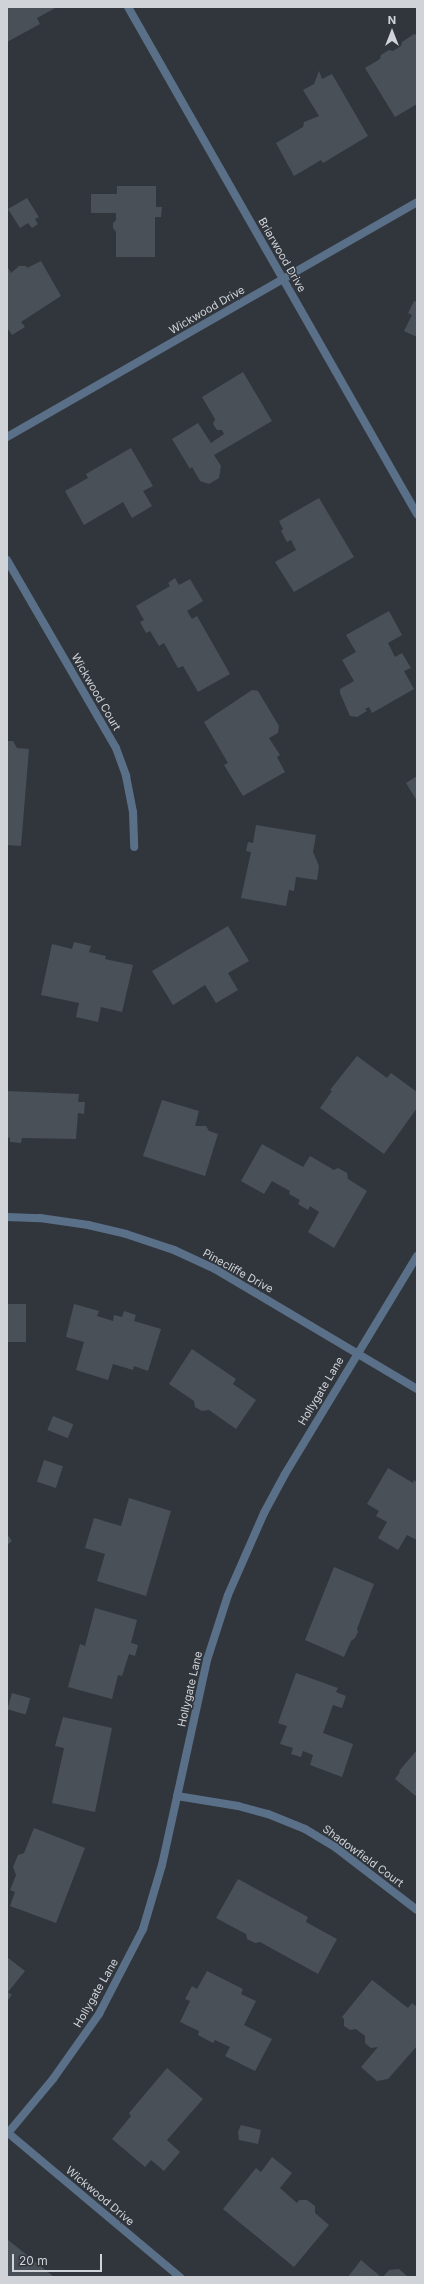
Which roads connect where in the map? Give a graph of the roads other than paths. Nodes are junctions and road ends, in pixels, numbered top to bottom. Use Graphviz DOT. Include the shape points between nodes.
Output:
graph roads {
  1 [pos="128,7"];
  2 [pos="417,202"];
  3 [pos="283,279"];
  4 [pos="7,437"];
  5 [pos="417,514"];
  6 [pos="7,560"];
  7 [pos="134,847"];
  8 [pos="7,1217"];
  9 [pos="417,1256"];
  10 [pos="357,1353"];
  11 [pos="417,1389"];
  12 [pos="178,1796"];
  13 [pos="417,1910"];
  14 [pos="8,2132"];
  15 [pos="180,2277"];
  1 -- 3 [label="street, Briarwood Drive"];
  2 -- 3 [label="street, Wickwood Drive"];
  3 -- 4 [label="street, Wickwood Drive"];
  3 -- 5 [label="street, Briarwood Drive"];
  6 -- 7 [label="street, Wickwood Court" via="116,748 126,776 133,812"];
  8 -- 10 [label="street, Pinecliffe Drive" via="40,1218 88,1225 174,1250 215,1269"];
  9 -- 10 [label="street, Hollygate Lane"];
  10 -- 11 [label="street, Pinecliffe Drive"];
  10 -- 12 [label="street, Hollygate Lane" via="264,1513 228,1596 207,1660"];
  12 -- 13 [label="street, Shadowfield Court" via="238,1806 268,1814 305,1829 335,1846"];
  12 -- 14 [label="street, Hollygate Lane" via="162,1865 143,1929 128,1960 99,2014 53,2079"];
  14 -- 15 [label="street, Wickwood Drive"];
}
